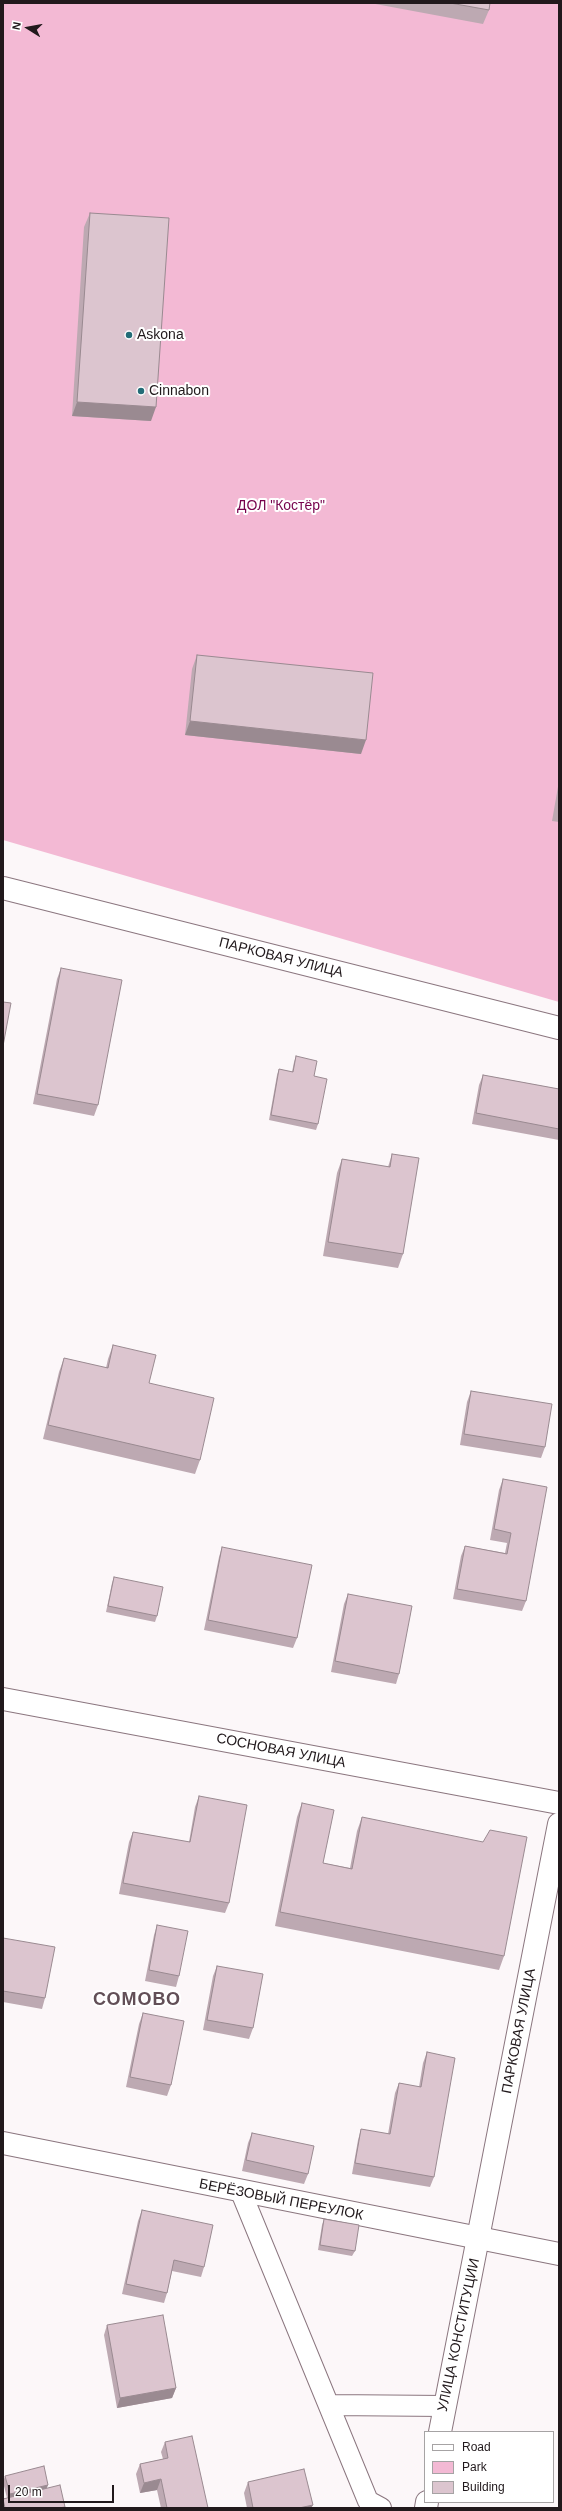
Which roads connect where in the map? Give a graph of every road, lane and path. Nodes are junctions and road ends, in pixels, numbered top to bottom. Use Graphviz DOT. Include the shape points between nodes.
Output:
graph roads {
  1 [pos="3,888"];
  2 [pos="559,1028"];
  3 [pos="3,1699"];
  4 [pos="559,1803"];
  5 [pos="559,1824"];
  6 [pos="3,2143"];
  7 [pos="241,2192"];
  8 [pos="479,2239"];
  9 [pos="559,2254"];
  10 [pos="329,2405"];
  11 [pos="445,2406"];
  12 [pos="440,2431"];
  13 [pos="381,2508"];
  1 -- 2 [label="street, ПАРКОВАЯ УЛИЦА"];
  3 -- 4 [label="street, СОСНОВАЯ УЛИЦА"];
  5 -- 8 [label="street, ПАРКОВАЯ УЛИЦА"];
  6 -- 7 [label="street, БЕРЁЗОВЫЙ ПЕРЕУЛОК"];
  7 -- 8 [label="street, БЕРЁЗОВЫЙ ПЕРЕУЛОК"];
  7 -- 10 [label="lane"];
  8 -- 9 [label="street, БЕРЁЗОВЫЙ ПЕРЕУЛОК"];
  8 -- 11 [label="street, УЛИЦА КОНСТИТУЦИИ"];
  10 -- 11 [label="lane"];
  10 -- 13 [label="lane" via="368,2501"];
  11 -- 12 [label="street, УЛИЦА КОНСТИТУЦИИ"];
}
